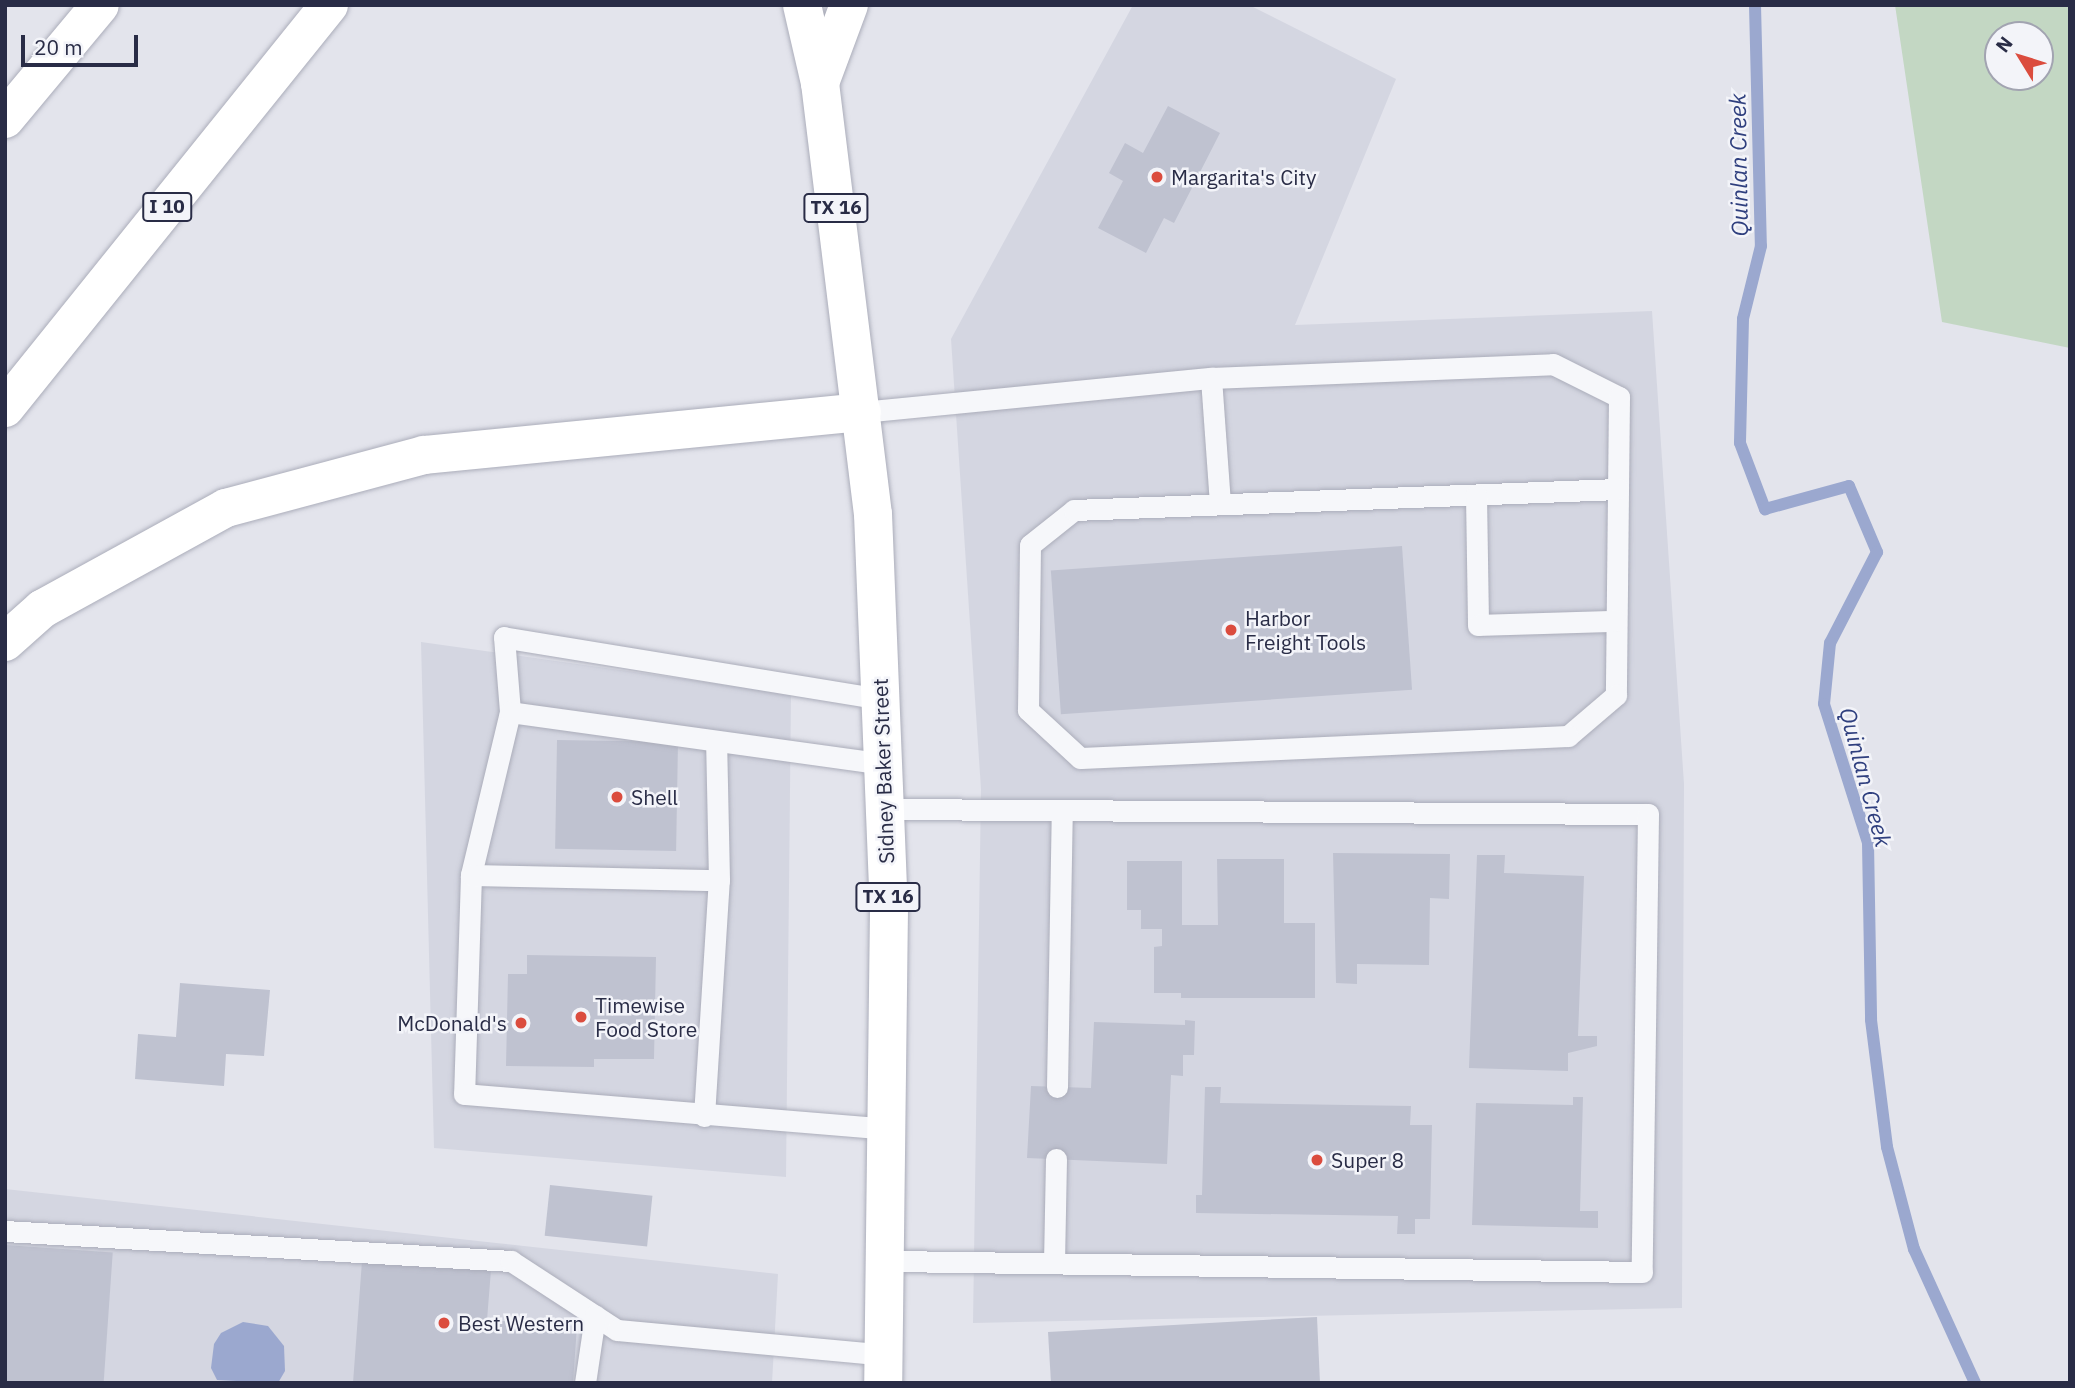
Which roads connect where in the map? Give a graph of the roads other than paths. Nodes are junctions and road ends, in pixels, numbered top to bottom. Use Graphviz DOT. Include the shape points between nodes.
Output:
graph roads {
  1 [pos="100,5"];
  2 [pos="329,5"];
  3 [pos="802,5"];
  4 [pos="849,5"];
  5 [pos="820,83"];
  6 [pos="5,119"];
  7 [pos="1211,378"];
  8 [pos="5,408"];
  9 [pos="862,412"];
  10 [pos="1618,489"];
  11 [pos="1476,495"];
  12 [pos="1220,504"];
  13 [pos="1616,621"];
  14 [pos="5,642"];
  15 [pos="881,699"];
  16 [pos="510,712"];
  17 [pos="716,742"];
  18 [pos="883,764"];
  19 [pos="885,809"];
  20 [pos="1062,810"];
  21 [pos="471,875"];
  22 [pos="719,880"];
  23 [pos="1057,1087"];
  24 [pos="704,1116"];
  25 [pos="889,1129"];
  26 [pos="1056,1159"];
  27 [pos="5,1231"];
  28 [pos="888,1261"];
  29 [pos="1054,1264"];
  30 [pos="595,1316"];
  31 [pos="884,1369"];
  32 [pos="585,1383"];
  1 -- 6 [label="main road"];
  2 -- 8 [label="main road, I 10"];
  3 -- 5 [label="main road, TX 16"];
  4 -- 5 [label="main road"];
  5 -- 9 [label="main road, TX 16"];
  7 -- 9 [label="lane"];
  7 -- 10 [label="lane" via="1553,364 1619,397"];
  7 -- 12 [label="lane"];
  9 -- 14 [label="main road" via="424,455 226,508 42,609"];
  9 -- 15 [label="main road, Sidney Baker Street / TX 16" via="873,514"];
  10 -- 11 [label="lane"];
  10 -- 13 [label="lane"];
  11 -- 12 [label="lane"];
  11 -- 13 [label="lane" via="1478,625"];
  12 -- 13 [label="lane" via="1074,510 1030,545 1028,710 1080,758 1567,736 1616,695"];
  15 -- 16 [label="lane" via="504,637"];
  15 -- 18 [label="main road, Sidney Baker Street / TX 16"];
  16 -- 17 [label="lane"];
  16 -- 21 [label="lane"];
  17 -- 18 [label="lane"];
  17 -- 22 [label="lane"];
  18 -- 19 [label="main road, Sidney Baker Street / TX 16"];
  19 -- 20 [label="lane"];
  19 -- 25 [label="main road, Sidney Baker Street / TX 16"];
  20 -- 23 [label="lane"];
  20 -- 29 [label="lane" via="1648,814 1642,1272"];
  21 -- 22 [label="lane"];
  21 -- 24 [label="lane" via="464,1094"];
  22 -- 24 [label="lane"];
  24 -- 25 [label="lane"];
  25 -- 28 [label="main road, Sidney Baker Street / TX 16"];
  26 -- 29 [label="lane"];
  27 -- 30 [label="lane" via="511,1261"];
  28 -- 29 [label="lane"];
  28 -- 31 [label="main road, Sidney Baker Street / TX 16"];
  30 -- 31 [label="lane" via="617,1330"];
  30 -- 32 [label="lane"];
}
